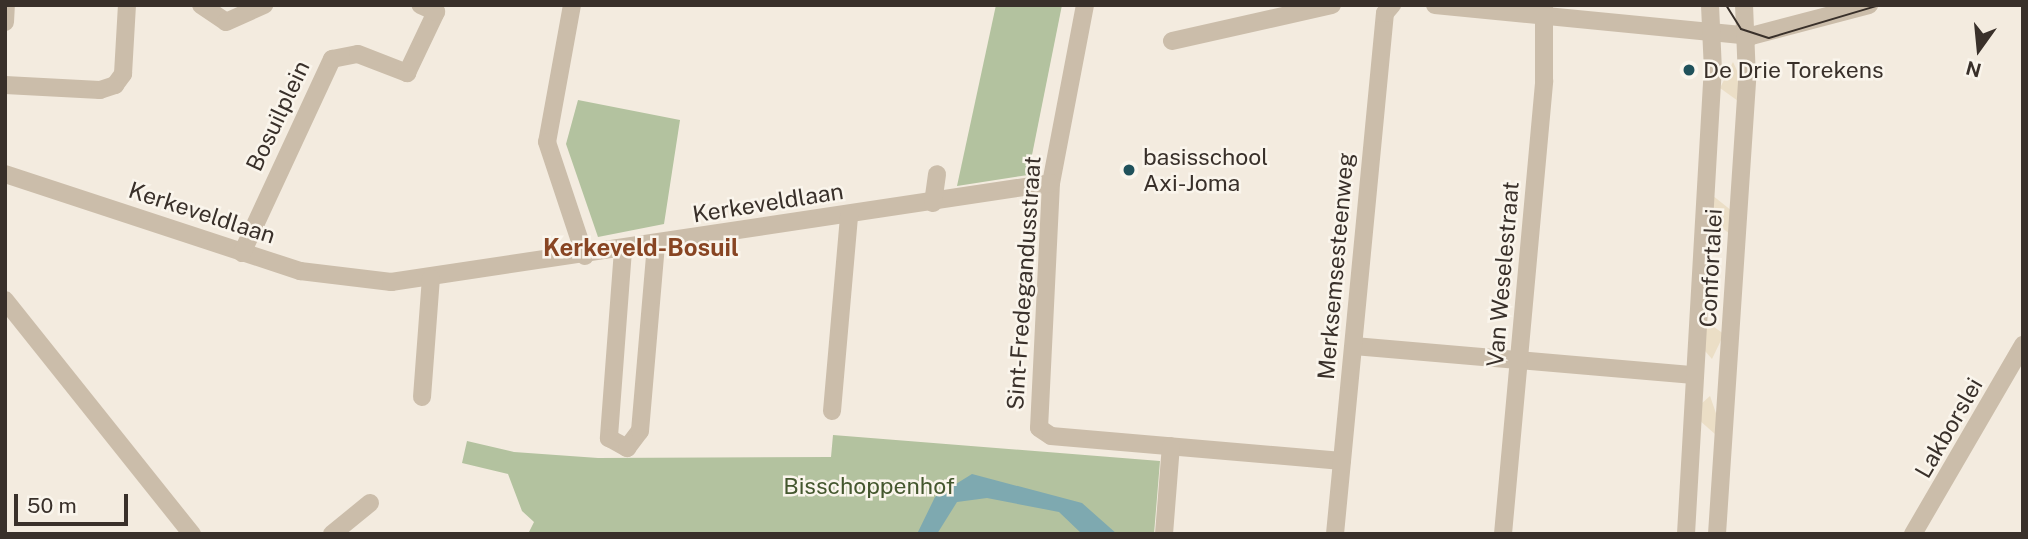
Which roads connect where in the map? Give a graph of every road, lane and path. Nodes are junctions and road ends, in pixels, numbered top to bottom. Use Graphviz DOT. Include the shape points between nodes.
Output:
graph roads {
  1 [pos="6,5"];
  2 [pos="127,5"];
  3 [pos="201,5"];
  4 [pos="264,5"];
  5 [pos="572,5"];
  6 [pos="1085,5"];
  7 [pos="1332,5"];
  8 [pos="1392,5"];
  9 [pos="1435,5"];
  10 [pos="1710,5"];
  11 [pos="1744,5"];
  12 [pos="1870,5"];
  13 [pos="432,8"];
  14 [pos="1546,12"];
  15 [pos="5,22"];
  16 [pos="1711,36"];
  17 [pos="1747,36"];
  18 [pos="1172,41"];
  19 [pos="5,85"];
  20 [pos="5,174"];
  21 [pos="937,174"];
  22 [pos="1051,183"];
  23 [pos="933,203"];
  24 [pos="849,215"];
  25 [pos="656,245"];
  26 [pos="623,250"];
  27 [pos="242,253"];
  28 [pos="585,256"];
  29 [pos="432,278"];
  30 [pos="5,300"];
  31 [pos="2023,345"];
  32 [pos="1354,346"];
  33 [pos="1520,360"];
  34 [pos="2019,366"];
  35 [pos="1694,375"];
  36 [pos="422,397"];
  37 [pos="832,411"];
  38 [pos="1171,446"];
  39 [pos="1342,461"];
  40 [pos="370,503"];
  41 [pos="1922,532"];
  42 [pos="192,534"];
  43 [pos="332,534"];
  44 [pos="1164,534"];
  45 [pos="1335,534"];
  46 [pos="1503,534"];
  47 [pos="1686,534"];
  48 [pos="1717,534"];
  1 -- 15 [label="street"];
  2 -- 19 [label="street" via="118,92"];
  3 -- 4 [label="street" via="226,22"];
  5 -- 28 [label="street" via="547,142"];
  6 -- 22 [label="street, Sint-Fredegandusstraat"];
  7 -- 18 [label="street"];
  8 -- 32 [label="street, Merksemsesteenweg" via="1385,13"];
  9 -- 14 [label="street"];
  10 -- 16 [label="street, Confortalei"];
  11 -- 17 [label="street, Confortalei"];
  12 -- 17 [label="street"];
  13 -- 27 [label="street, Bosuilplein" via="407,73 343,51 332,59"];
  14 -- 16 [label="street"];
  14 -- 33 [label="street, Van Weselestraat"];
  16 -- 17 [label="street"];
  16 -- 35 [label="street, Confortalei"];
  17 -- 48 [label="street, Confortalei"];
  20 -- 27 [label="street, Kerkeveldlaan"];
  21 -- 23 [label="street"];
  22 -- 23 [label="street, Kerkeveldlaan"];
  22 -- 38 [label="street, Sint-Fredegandusstraat" via="1039,428 1051,436"];
  23 -- 24 [label="street, Kerkeveldlaan"];
  24 -- 25 [label="street, Kerkeveldlaan"];
  24 -- 37 [label="street"];
  25 -- 26 [label="street, Kerkeveldlaan"];
  25 -- 26 [label="street" via="640,431 627,447 609,438"];
  26 -- 28 [label="street, Kerkeveldlaan"];
  27 -- 29 [label="street, Kerkeveldlaan" via="356,281"];
  28 -- 29 [label="street, Kerkeveldlaan"];
  29 -- 36 [label="street"];
  30 -- 42 [label="street"];
  31 -- 34 [label="street, Lakborslei"];
  32 -- 33 [label="street"];
  32 -- 39 [label="street, Merksemsesteenweg"];
  33 -- 35 [label="street"];
  33 -- 46 [label="street, Van Weselestraat"];
  34 -- 41 [label="street, Lakborslei"];
  35 -- 47 [label="street, Confortalei"];
  38 -- 39 [label="street, Sint-Fredegandusstraat"];
  38 -- 44 [label="street"];
  39 -- 45 [label="street, Merksemsesteenweg"];
  40 -- 43 [label="street"];
}
